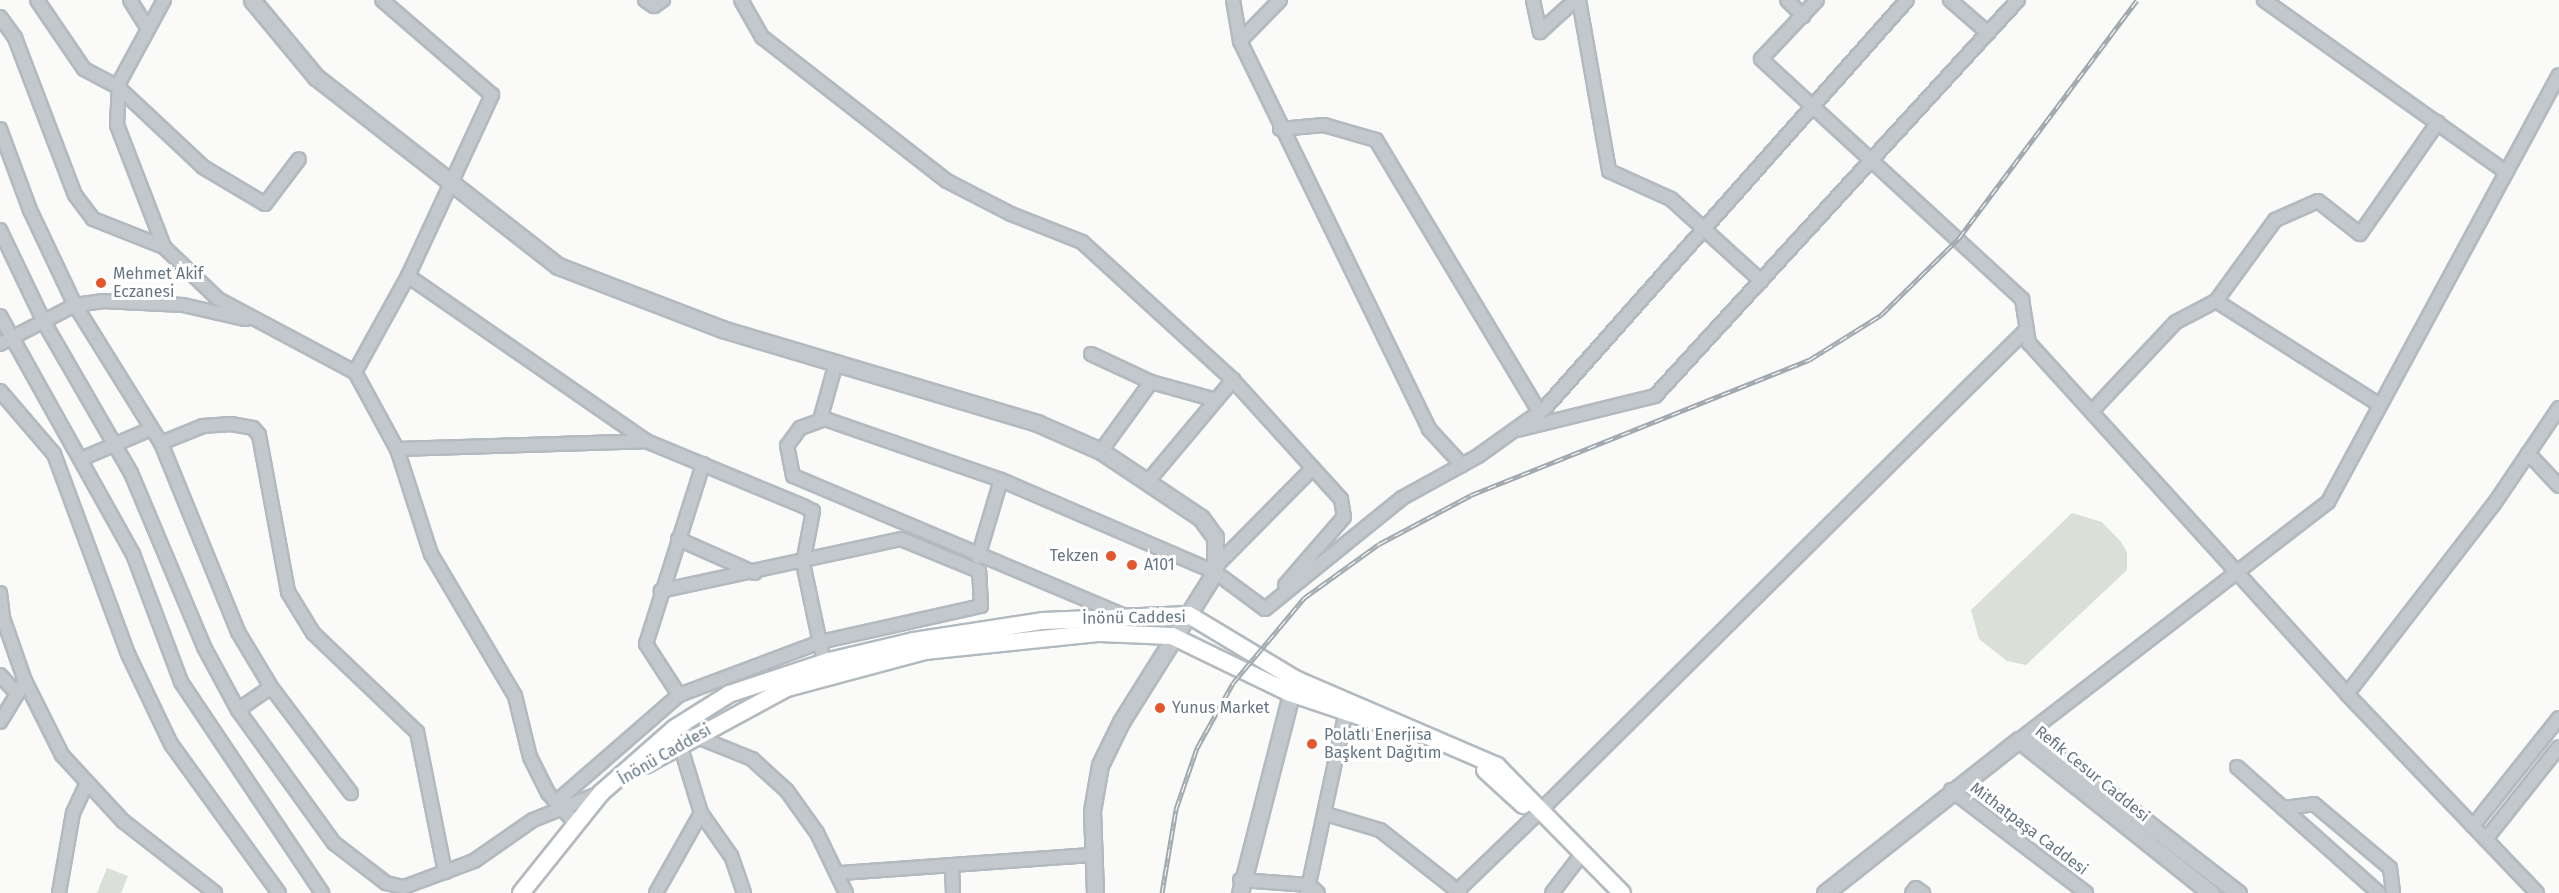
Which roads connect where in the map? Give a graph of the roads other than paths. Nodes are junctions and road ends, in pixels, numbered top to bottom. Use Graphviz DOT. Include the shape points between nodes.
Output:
graph roads {
  1 [pos="37,0"];
  2 [pos="130,0"];
  3 [pos="164,0"];
  4 [pos="252,0"];
  5 [pos="382,0"];
  6 [pos="645,0"];
  7 [pos="663,0"];
  8 [pos="741,0"];
  9 [pos="1233,0"];
  10 [pos="1280,0"];
  11 [pos="1533,0"];
  12 [pos="1577,0"];
  13 [pos="1787,0"];
  14 [pos="1817,0"];
  15 [pos="1907,0"];
  16 [pos="1950,0"];
  17 [pos="2018,0"];
  18 [pos="2264,0"];
  19 [pos="0,16"];
  20 [pos="1803,16"];
  21 [pos="148,29"];
  22 [pos="1988,33"];
  23 [pos="1240,41"];
  24 [pos="2559,75"];
  25 [pos="119,88"];
  26 [pos="1815,106"];
  27 [pos="2438,122"];
  28 [pos="0,129"];
  29 [pos="1280,129"];
  30 [pos="1875,158"];
  31 [pos="299,159"];
  32 [pos="2506,172"];
  33 [pos="449,181"];
  34 [pos="1703,227"];
  35 [pos="0,230"];
  36 [pos="164,247"];
  37 [pos="408,276"];
  38 [pos="1761,281"];
  39 [pos="2216,301"];
  40 [pos="75,305"];
  41 [pos="0,316"];
  42 [pos="258,322"];
  43 [pos="45,324"];
  44 [pos="2027,329"];
  45 [pos="12,339"];
  46 [pos="0,344"];
  47 [pos="1091,354"];
  48 [pos="836,363"];
  49 [pos="355,372"];
  50 [pos="1233,380"];
  51 [pos="1151,382"];
  52 [pos="0,391"];
  53 [pos="1216,400"];
  54 [pos="2380,405"];
  55 [pos="2559,408"];
  56 [pos="1538,410"];
  57 [pos="2092,411"];
  58 [pos="820,420"];
  59 [pos="151,429"];
  60 [pos="1513,431"];
  61 [pos="646,441"];
  62 [pos="161,443"];
  63 [pos="115,446"];
  64 [pos="397,449"];
  65 [pos="1101,451"];
  66 [pos="2528,453"];
  67 [pos="81,459"];
  68 [pos="703,464"];
  69 [pos="1462,465"];
  70 [pos="1313,468"];
  71 [pos="793,476"];
  72 [pos="1001,480"];
  73 [pos="1149,480"];
  74 [pos="2559,486"];
  75 [pos="784,497"];
  76 [pos="678,539"];
  77 [pos="978,557"];
  78 [pos="803,563"];
  79 [pos="1216,569"];
  80 [pos="2241,572"];
  81 [pos="755,573"];
  82 [pos="661,591"];
  83 [pos="0,593"];
  84 [pos="1265,609"];
  85 [pos="1189,615"];
  86 [pos="1128,617"];
  87 [pos="1172,636"];
  88 [pos="820,642"];
  89 [pos="824,662"];
  90 [pos="0,675"];
  91 [pos="25,681"];
  92 [pos="1293,686"];
  93 [pos="271,687"];
  94 [pos="16,693"];
  95 [pos="2347,694"];
  96 [pos="679,695"];
  97 [pos="238,710"];
  98 [pos="1345,715"];
  99 [pos="2559,718"];
  100 [pos="0,722"];
  101 [pos="676,736"];
  102 [pos="695,736"];
  103 [pos="2019,740"];
  104 [pos="2559,747"];
  105 [pos="2237,767"];
  106 [pos="87,783"];
  107 [pos="1951,790"];
  108 [pos="351,792"];
  109 [pos="601,793"];
  110 [pos="559,805"];
  111 [pos="2283,808"];
  112 [pos="701,813"];
  113 [pos="1539,813"];
  114 [pos="1326,814"];
  115 [pos="574,822"];
  116 [pos="2473,826"];
  117 [pos="2486,839"];
  118 [pos="1094,855"];
  119 [pos="1578,859"];
  120 [pos="952,865"];
  121 [pos="444,872"];
  122 [pos="841,873"];
  123 [pos="1240,886"];
  124 [pos="1311,890"];
  125 [pos="1457,892"];
  126 [pos="59,893"];
  127 [pos="215,893"];
  128 [pos="279,893"];
  129 [pos="322,893"];
  130 [pos="520,893"];
  131 [pos="656,893"];
  132 [pos="744,893"];
  133 [pos="846,893"];
  134 [pos="952,893"];
  135 [pos="1095,893"];
  136 [pos="1552,893"];
  137 [pos="1609,893"];
  138 [pos="1622,893"];
  139 [pos="1825,893"];
  140 [pos="2086,893"];
  141 [pos="2211,893"];
  142 [pos="2238,893"];
  143 [pos="2379,893"];
  144 [pos="2393,893"];
  145 [pos="2537,893"];
  1 -- 25 [label="street" via="84,69"];
  2 -- 21 [label="street"];
  3 -- 21 [label="street"];
  4 -- 33 [label="street" via="316,77"];
  5 -- 33 [label="street" via="492,96"];
  6 -- 7 [label="street" via="654,6"];
  8 -- 50 [label="street" via="762,36 947,181 1082,242"];
  9 -- 23 [label="street"];
  10 -- 23 [label="street"];
  11 -- 12 [label="street" via="1540,32"];
  12 -- 34 [label="street" via="1610,171 1671,199"];
  13 -- 20 [label="street"];
  14 -- 20 [label="street"];
  15 -- 26 [label="street"];
  16 -- 22 [label="street"];
  17 -- 22 [label="street"];
  18 -- 27 [label="street"];
  19 -- 36 [label="street" via="15,38 75,195 93,219"];
  20 -- 26 [label="street" via="1761,59"];
  21 -- 25 [label="street"];
  22 -- 30 [label="street"];
  23 -- 29 [label="street"];
  24 -- 32 [label="street"];
  25 -- 31 [label="street" via="203,167 265,204"];
  25 -- 36 [label="street" via="117,125"];
  26 -- 30 [label="street"];
  26 -- 34 [label="street"];
  27 -- 32 [label="street"];
  27 -- 39 [label="street" via="2360,234 2318,201 2275,220"];
  28 -- 40 [label="street" via="30,210"];
  29 -- 56 [label="street" via="1324,125 1376,140"];
  29 -- 69 [label="street" via="1429,429"];
  30 -- 38 [label="street"];
  30 -- 44 [label="street" via="2022,299"];
  32 -- 54 [label="street"];
  33 -- 37 [label="street"];
  33 -- 48 [label="street" via="558,266 722,329"];
  34 -- 38 [label="street"];
  34 -- 56 [label="street"];
  35 -- 43 [label="street"];
  36 -- 42 [label="street" via="218,299"];
  37 -- 49 [label="street"];
  37 -- 61 [label="street"];
  38 -- 60 [label="street" via="1655,396"];
  39 -- 54 [label="street"];
  39 -- 57 [label="street" via="2176,322"];
  40 -- 42 [label="street" via="102,301 183,305"];
  40 -- 43 [label="street"];
  40 -- 59 [label="street"];
  41 -- 45 [label="street"];
  42 -- 49 [label="street"];
  43 -- 45 [label="street"];
  43 -- 63 [label="street"];
  44 -- 57 [label="street" via="2029,343"];
  44 -- 113 [label="street"];
  45 -- 46 [label="street"];
  45 -- 67 [label="street"];
  47 -- 51 [label="street"];
  48 -- 58 [label="street"];
  48 -- 65 [label="street" via="1037,423"];
  49 -- 64 [label="street"];
  50 -- 53 [label="street"];
  50 -- 70 [label="street"];
  51 -- 53 [label="street"];
  51 -- 65 [label="street"];
  52 -- 128 [label="street" via="54,454 128,654 171,744"];
  53 -- 73 [label="street"];
  54 -- 80 [label="street" via="2328,502"];
  55 -- 66 [label="street"];
  56 -- 60 [label="street"];
  57 -- 80 [label="street"];
  58 -- 71 [label="street" via="800,428 787,446"];
  58 -- 72 [label="street"];
  59 -- 62 [label="street"];
  59 -- 63 [label="street"];
  60 -- 69 [label="street"];
  61 -- 64 [label="street"];
  61 -- 68 [label="street"];
  62 -- 93 [label="street" via="238,632"];
  62 -- 121 [label="street" via="203,426 231,424 253,428 259,435 288,592 313,633 417,732"];
  63 -- 67 [label="street"];
  63 -- 97 [label="street"];
  64 -- 110 [label="street" via="431,554 515,696 531,757"];
  65 -- 73 [label="street"];
  66 -- 74 [label="street"];
  66 -- 95 [label="street"];
  67 -- 129 [label="street" via="133,554 181,682"];
  68 -- 75 [label="street"];
  68 -- 76 [label="street"];
  69 -- 84 [label="street" via="1402,498"];
  70 -- 79 [label="street"];
  70 -- 84 [label="street" via="1341,499 1344,517"];
  71 -- 75 [label="street"];
  71 -- 77 [label="street"];
  72 -- 77 [label="street"];
  72 -- 79 [label="street"];
  73 -- 79 [label="street" via="1201,518 1215,537"];
  75 -- 78 [label="street" via="813,511"];
  76 -- 81 [label="street"];
  76 -- 82 [label="street"];
  77 -- 86 [label="street"];
  78 -- 81 [label="street"];
  78 -- 88 [label="street"];
  78 -- 88 [label="street" via="901,539 979,571 981,606"];
  79 -- 84 [label="street"];
  79 -- 85 [label="street"];
  80 -- 95 [label="street"];
  80 -- 103 [label="street"];
  81 -- 82 [label="street"];
  82 -- 96 [label="street" via="646,644"];
  83 -- 91 [label="street" via="3,618"];
  85 -- 86 [label="main road, İnönü Caddesi"];
  85 -- 87 [label="street"];
  85 -- 92 [label="main road, İnönü Caddesi"];
  86 -- 89 [label="main road, İnönü Caddesi" via="964,633"];
  87 -- 92 [label="main road, İnönü Caddesi"];
  87 -- 102 [label="main road, İnönü Caddesi" via="1100,633 925,651 787,688"];
  87 -- 118 [label="street" via="1100,765 1092,811"];
  88 -- 89 [label="street"];
  88 -- 96 [label="street"];
  89 -- 101 [label="main road, İnönü Caddesi" via="729,694"];
  90 -- 94 [label="street"];
  91 -- 94 [label="street"];
  91 -- 106 [label="street" via="62,755"];
  92 -- 98 [label="main road, İnönü Caddesi"];
  92 -- 113 [label="main road, İnönü Caddesi" via="1497,766"];
  92 -- 123 [label="street"];
  93 -- 97 [label="street"];
  93 -- 108 [label="street"];
  94 -- 100 [label="street"];
  95 -- 116 [label="street"];
  96 -- 110 [label="street"];
  97 -- 121 [label="street" via="343,850 386,883 405,887"];
  98 -- 113 [label="main road, İnönü Caddesi" via="1398,729 1488,772"];
  98 -- 114 [label="street"];
  99 -- 116 [label="street"];
  101 -- 102 [label="main road, İnönü Caddesi"];
  101 -- 109 [label="main road, İnönü Caddesi"];
  101 -- 112 [label="street"];
  102 -- 122 [label="street" via="752,759 787,791"];
  103 -- 107 [label="street"];
  103 -- 141 [label="street, Refik Cesur Caddesi"];
  103 -- 142 [label="street, Refik Cesur Caddesi" via="2043,742"];
  104 -- 117 [label="street"];
  105 -- 111 [label="street"];
  106 -- 126 [label="street" via="73,813"];
  106 -- 127 [label="street" via="123,821"];
  107 -- 139 [label="street"];
  107 -- 140 [label="street, Mithatpaşa Caddesi"];
  109 -- 110 [label="street"];
  109 -- 115 [label="main road, İnönü Caddesi"];
  110 -- 115 [label="street"];
  110 -- 121 [label="street" via="474,861"];
  111 -- 143 [label="street"];
  111 -- 144 [label="street" via="2314,804 2390,868"];
  112 -- 131 [label="street"];
  112 -- 132 [label="street" via="731,856"];
  113 -- 119 [label="main road, İnönü Caddesi"];
  113 -- 125 [label="street"];
  113 -- 138 [label="main road, İnönü Caddesi"];
  114 -- 124 [label="street"];
  114 -- 125 [label="street" via="1380,830"];
  115 -- 130 [label="main road, İnönü Caddesi"];
  116 -- 117 [label="street"];
  117 -- 145 [label="street"];
  118 -- 120 [label="street"];
  118 -- 135 [label="street"];
  119 -- 136 [label="street"];
  119 -- 137 [label="main road, İnönü Caddesi"];
  120 -- 122 [label="street"];
  120 -- 134 [label="street"];
  122 -- 133 [label="street"];
  123 -- 124 [label="street"];
}
